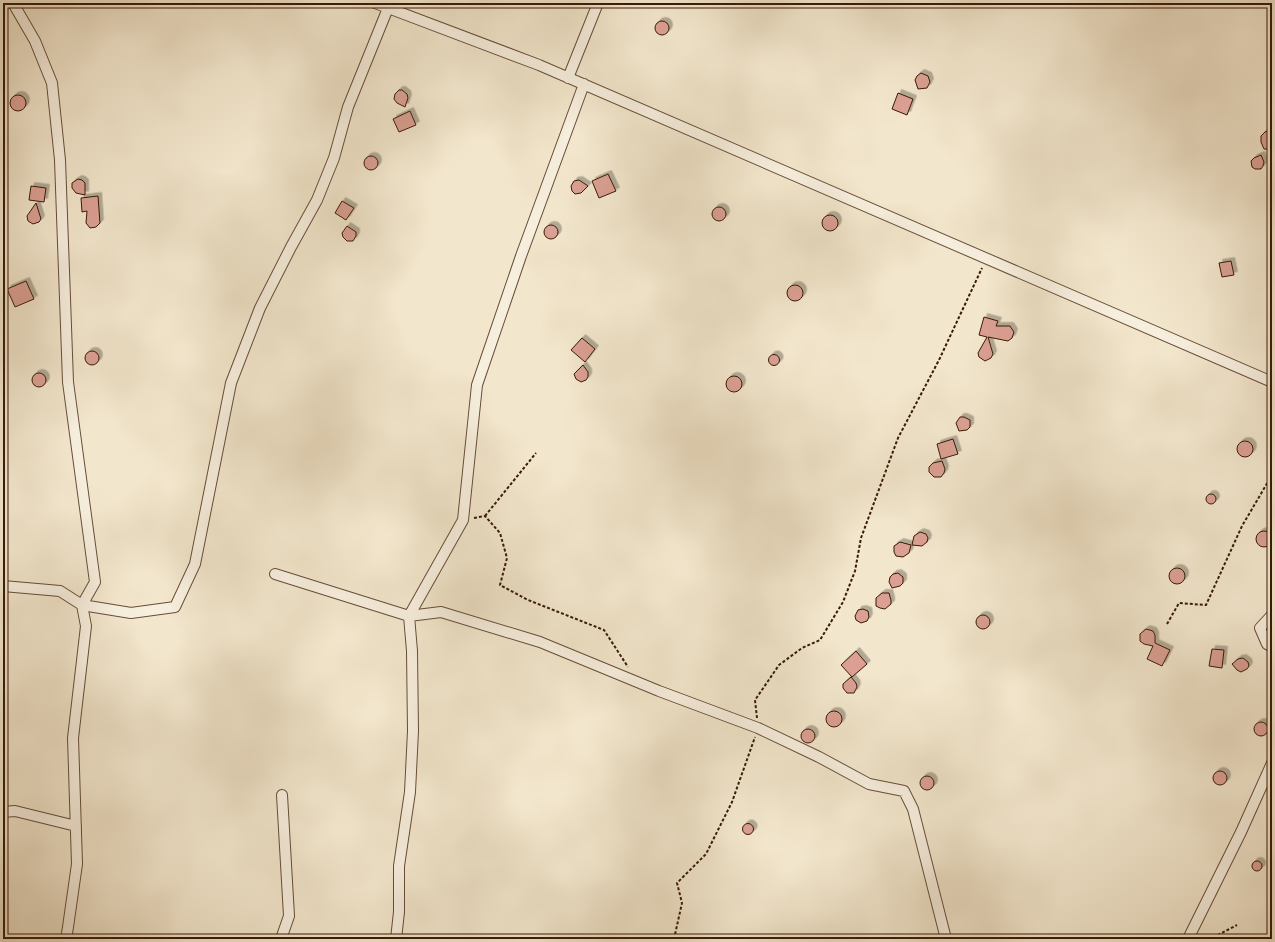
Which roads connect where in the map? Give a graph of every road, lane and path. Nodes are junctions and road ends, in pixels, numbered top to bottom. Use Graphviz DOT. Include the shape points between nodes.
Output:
graph roads {
  1 [pos="13,3"];
  2 [pos="375,3"];
  3 [pos="598,3"];
  4 [pos="388,8"];
  5 [pos="568,78"];
  6 [pos="584,84"];
  7 [pos="986,259"];
  8 [pos="1272,382"];
  9 [pos="536,453"];
  10 [pos="1272,475"];
  11 [pos="485,516"];
  12 [pos="463,520"];
  13 [pos="275,574"];
  14 [pos="3,586"];
  15 [pos="82,605"];
  16 [pos="1272,615"];
  17 [pos="409,616"];
  18 [pos="1167,624"];
  19 [pos="1272,648"];
  20 [pos="638,682"];
  21 [pos="758,728"];
  22 [pos="1272,763"];
  23 [pos="282,795"];
  24 [pos="3,812"];
  25 [pos="76,826"];
  26 [pos="1237,925"];
  27 [pos="66,939"];
  28 [pos="281,939"];
  29 [pos="396,939"];
  30 [pos="674,939"];
  31 [pos="946,939"];
  32 [pos="1188,939"];
  33 [pos="1217,939"];
  1 -- 15 [label="street" via="35,41 53,91 60,160 68,382 95,582"];
  2 -- 4 [label="street"];
  3 -- 5 [label="street"];
  4 -- 5 [label="street"];
  4 -- 15 [label="street" via="348,107 334,158 317,200 290,246 260,308 231,383 195,564 175,607 131,613"];
  5 -- 6 [label="street"];
  6 -- 7 [label="street"];
  6 -- 12 [label="street" via="477,385"];
  7 -- 8 [label="street"];
  7 -- 21 [label="path" via="939,360 898,438 861,538 855,571 843,602 820,640 802,648 779,665 759,694 755,700"];
  9 -- 11 [label="path"];
  10 -- 18 [label="path" via="1242,526 1206,605 1180,603"];
  11 -- 12 [label="path"];
  11 -- 20 [label="path" via="500,533 507,558 500,585 528,600 604,630"];
  12 -- 17 [label="street"];
  13 -- 17 [label="street"];
  14 -- 15 [label="street" via="60,591"];
  15 -- 25 [label="street" via="86,626 73,738"];
  16 -- 19 [label="street" via="1260,628 1267,644"];
  17 -- 20 [label="street" via="441,612 540,642"];
  17 -- 29 [label="street" via="413,731 410,792 399,866"];
  20 -- 21 [label="street"];
  21 -- 30 [label="path" via="732,802 706,854 677,883 682,903"];
  21 -- 31 [label="street" via="869,784 904,791 914,809"];
  22 -- 32 [label="street"];
  23 -- 28 [label="street" via="289,916"];
  24 -- 25 [label="street" via="15,811"];
  25 -- 27 [label="street" via="77,864"];
  26 -- 33 [label="path" via="1216,936"];
}
